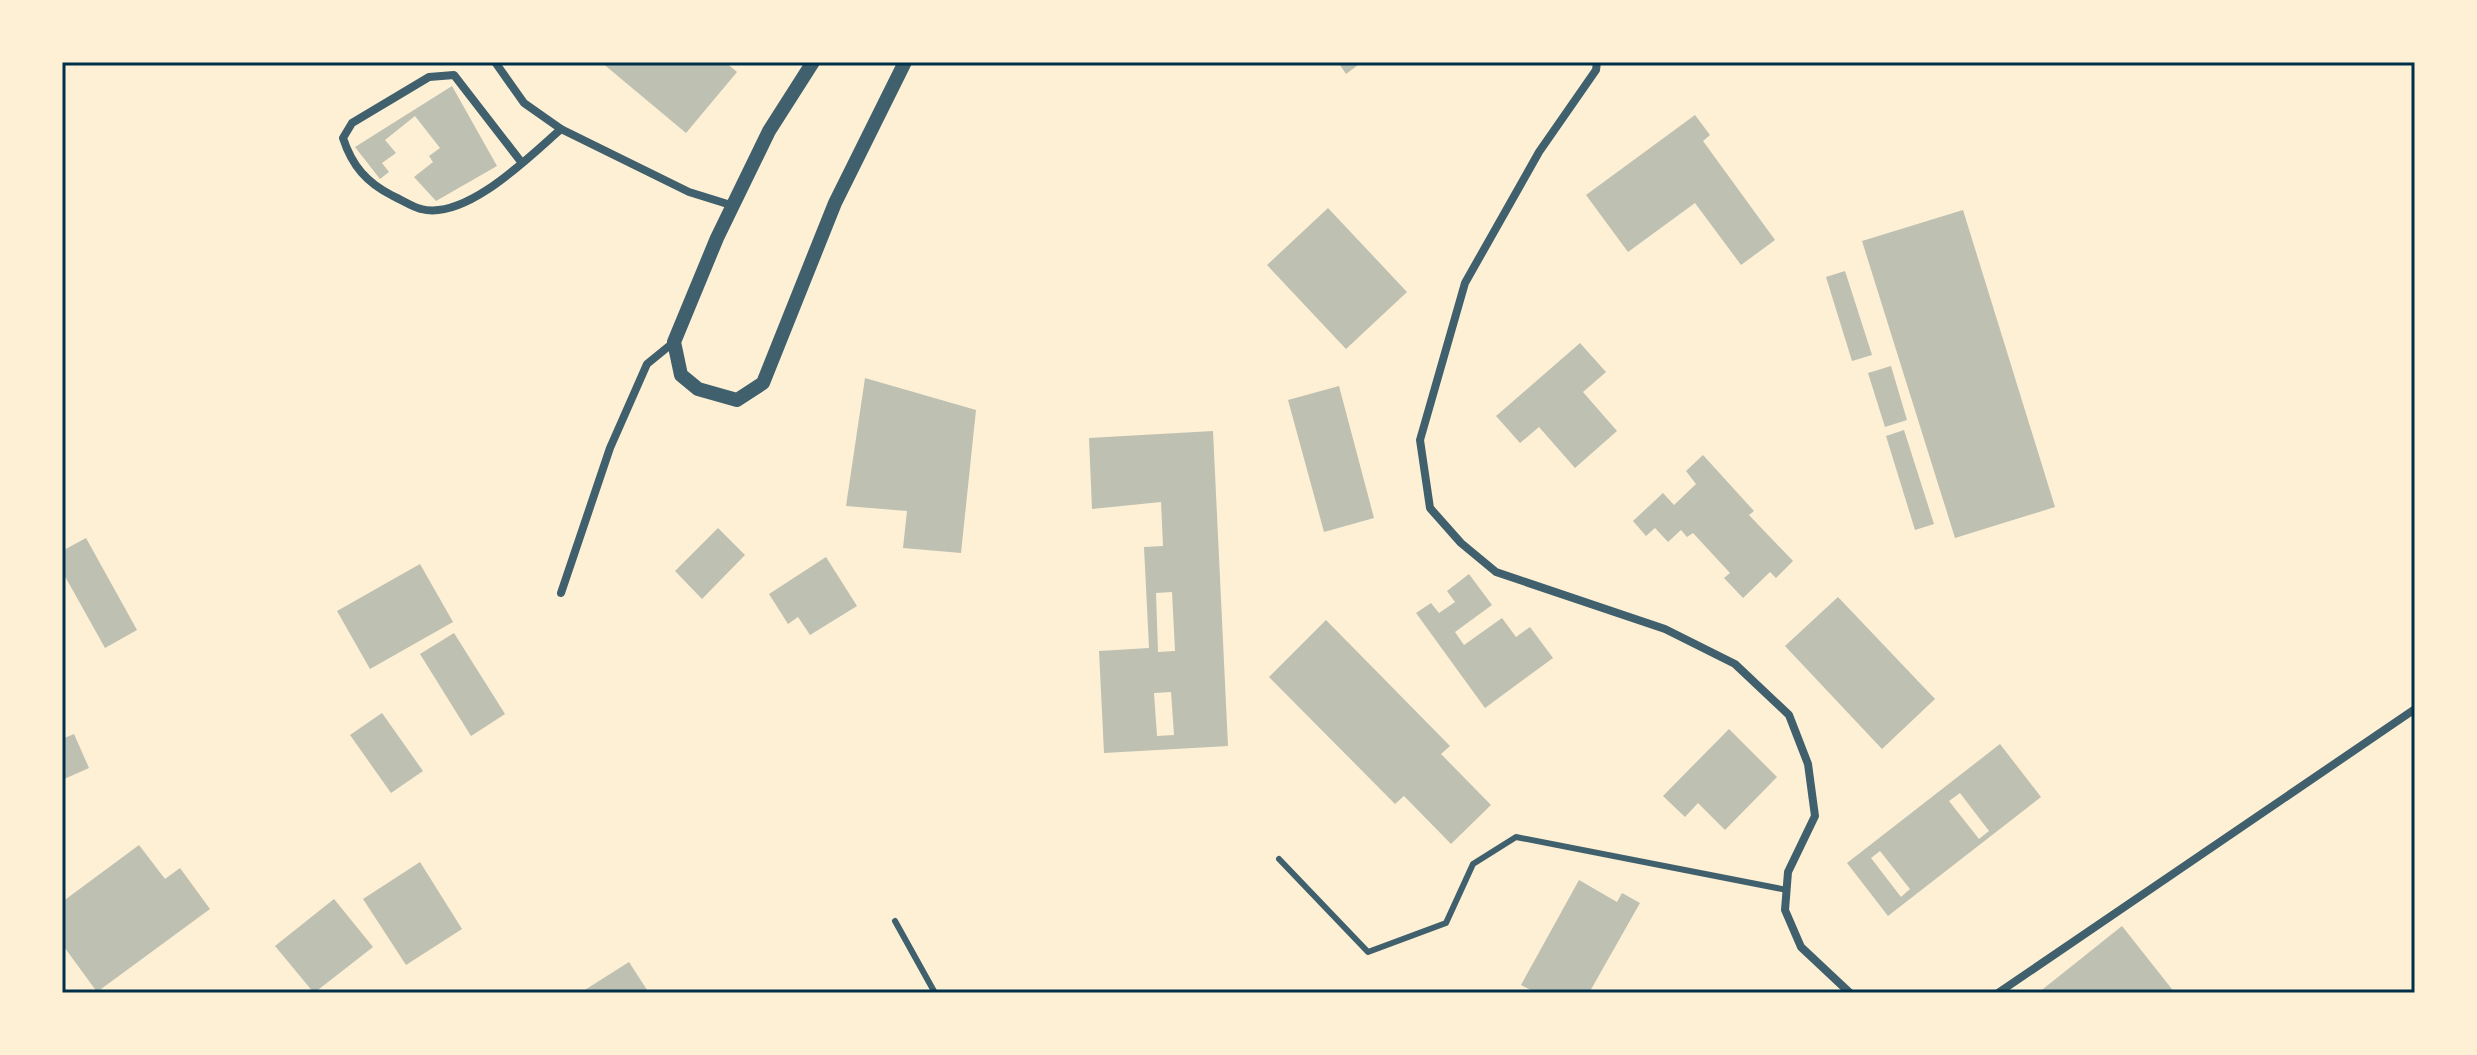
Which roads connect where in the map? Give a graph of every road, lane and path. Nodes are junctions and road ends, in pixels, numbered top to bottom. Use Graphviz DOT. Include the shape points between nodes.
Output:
graph roads {
  1 [pos="495,62"];
  2 [pos="813,62"];
  3 [pos="905,62"];
  4 [pos="1597,62"];
  5 [pos="561,129"];
  6 [pos="522,163"];
  7 [pos="734,206"];
  8 [pos="674,342"];
  9 [pos="561,593"];
  10 [pos="2415,709"];
  11 [pos="1279,859"];
  12 [pos="1787,890"];
  13 [pos="895,921"];
  14 [pos="935,993"];
  15 [pos="1850,993"];
  16 [pos="1998,993"];
  1 -- 5 [label="street" via="524,103"];
  2 -- 7 [label="street" via="769,131"];
  3 -- 8 [label="street" via="835,203 763,383 737,400 698,389 681,375"];
  4 -- 12 [label="street" via="1465,283 1420,440 1430,508 1496,572 1665,629 1735,664 1789,715 1808,764 1815,816 1788,872"];
  5 -- 6 [label="street"];
  5 -- 7 [label="street" via="689,192"];
  6 -- 6 [label="street" via="475,198 422,210 374,186 350,160 343,138 352,123 429,77 454,75"];
  7 -- 8 [label="street"];
  8 -- 9 [label="street" via="647,364 610,448"];
  10 -- 16 [label="street"];
  11 -- 12 [label="lane" via="1368,952 1446,923 1473,864 1516,837"];
  12 -- 15 [label="street" via="1785,910 1801,947"];
  13 -- 14 [label="lane"];
}
